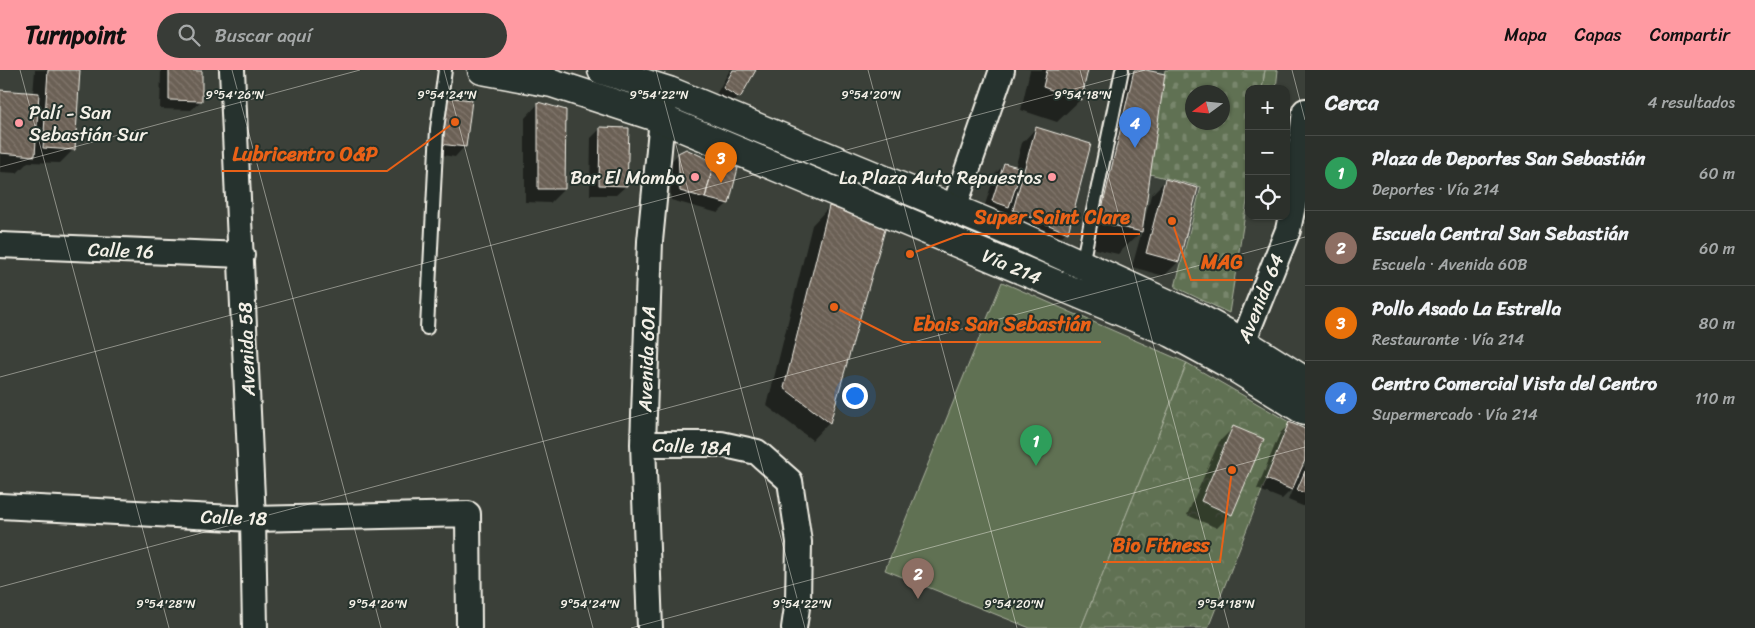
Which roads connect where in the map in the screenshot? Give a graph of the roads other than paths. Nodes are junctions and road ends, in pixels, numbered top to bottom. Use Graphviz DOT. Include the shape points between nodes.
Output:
graph roads {
  1 [pos="232,70"];
  2 [pos="445,70"];
  3 [pos="482,70"];
  4 [pos="1002,70"];
  5 [pos="1122,70"];
  6 [pos="611,71"];
  7 [pos="669,91"];
  8 [pos="1305,111"];
  9 [pos="662,118"];
  10 [pos="954,208"];
  11 [pos="0,245"];
  12 [pos="242,255"];
  13 [pos="1082,264"];
  14 [pos="427,328"];
  15 [pos="1237,354"];
  16 [pos="1305,380"];
  17 [pos="1305,411"];
  18 [pos="643,444"];
  19 [pos="0,506"];
  20 [pos="253,519"];
  21 [pos="256,628"];
  22 [pos="469,628"];
  23 [pos="650,628"];
  24 [pos="794,628"];
  1 -- 12 [label="street, Avenida 58"];
  2 -- 14 [label="lane" via="437,129"];
  3 -- 9 [label="main road, Vía 214" via="552,83"];
  4 -- 10 [label="street"];
  5 -- 13 [label="lane"];
  6 -- 7 [label="main road, Vía 214"];
  7 -- 9 [label="street, Avenida 60A"];
  7 -- 10 [label="main road, Vía 214"];
  8 -- 15 [label="street, Avenida 64" via="1288,230"];
  9 -- 15 [label="main road, Vía 214" via="1172,333"];
  9 -- 18 [label="street, Avenida 60A" via="650,241"];
  10 -- 13 [label="main road, Vía 214"];
  11 -- 12 [label="street, Calle 16"];
  12 -- 20 [label="street, Avenida 58"];
  13 -- 15 [label="main road, Vía 214" via="1195,316"];
  15 -- 16 [label="main road, Vía 214"];
  15 -- 17 [label="main road, Vía 214"];
  18 -- 23 [label="street, Avenida 60A"];
  18 -- 24 [label="street, Calle 18A" via="721,444 758,452 790,481 799,542"];
  19 -- 20 [label="street, Calle 18"];
  20 -- 21 [label="street, Avenida 58"];
  20 -- 22 [label="street, Calle 18" via="468,514"];
}
